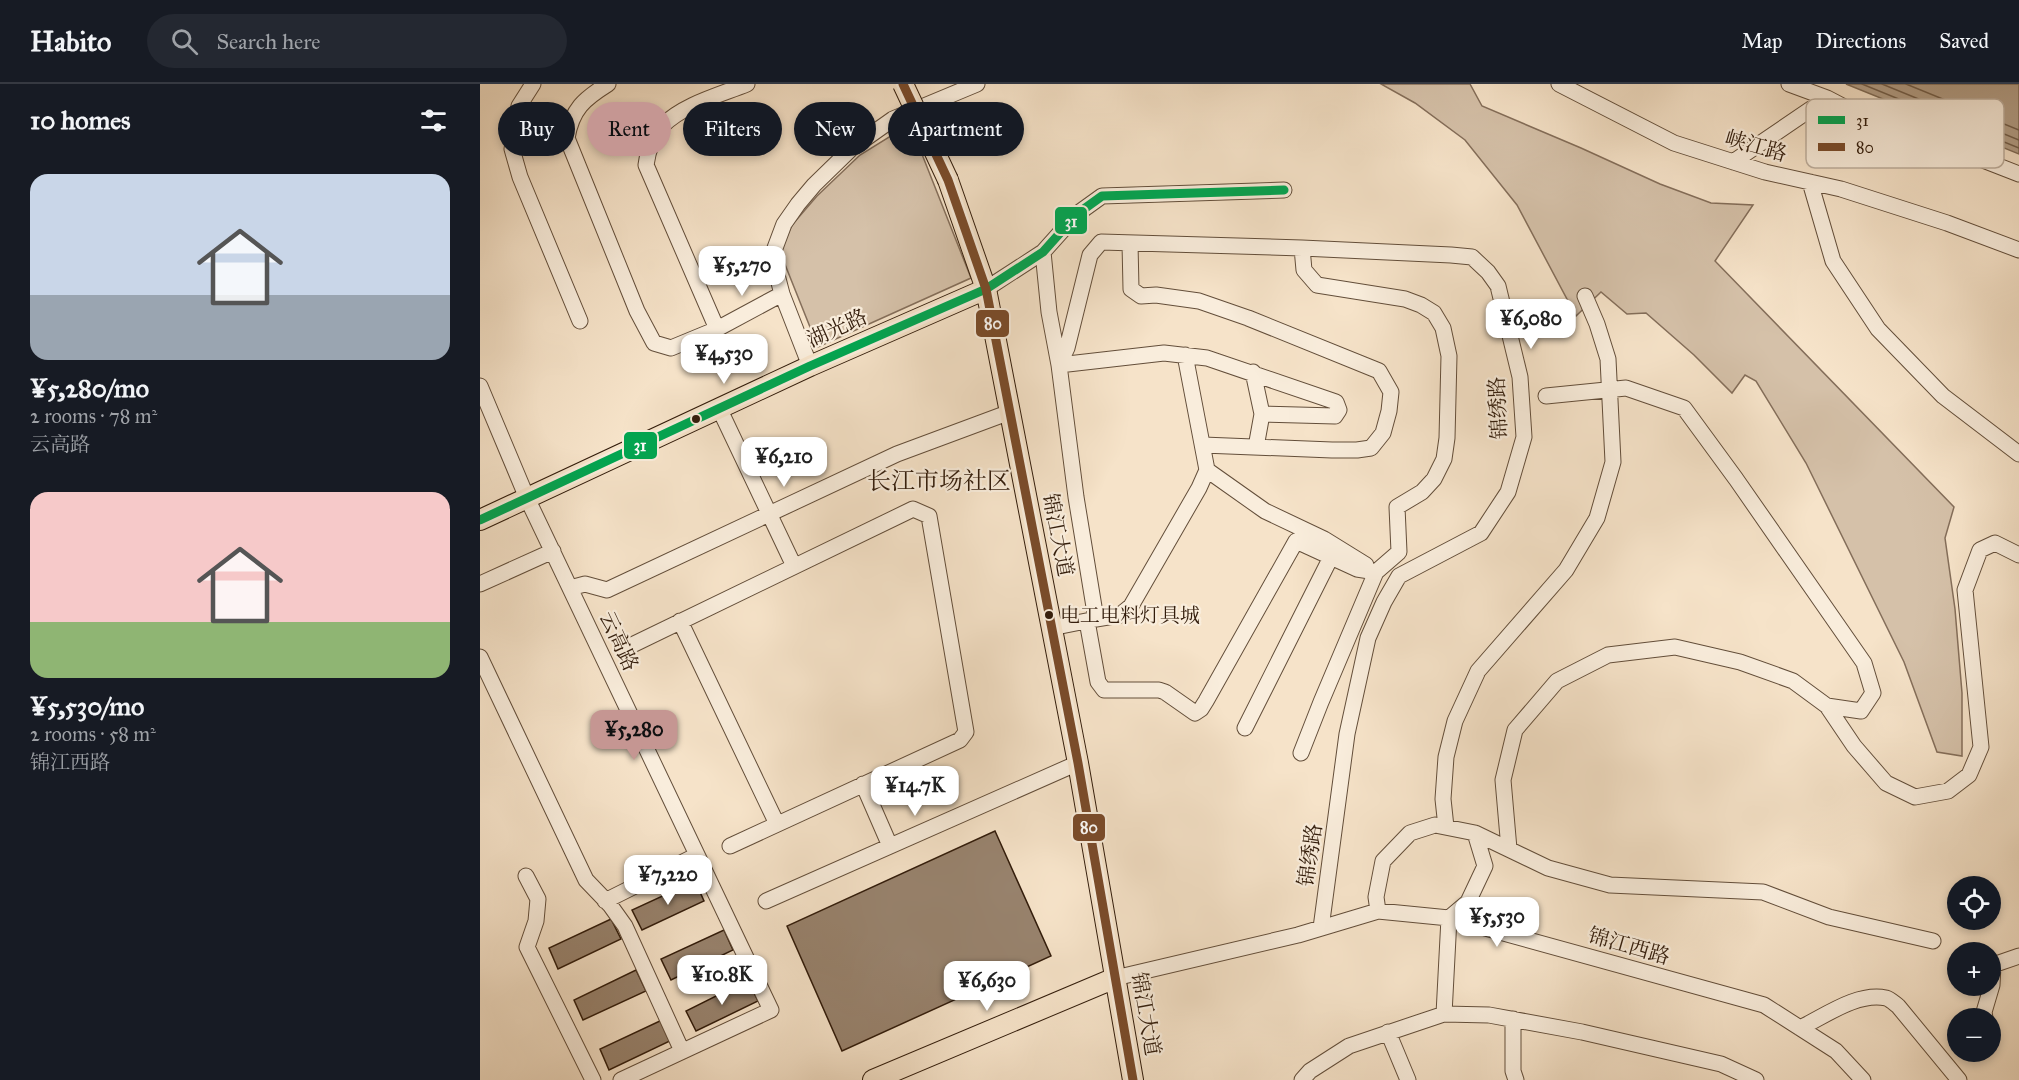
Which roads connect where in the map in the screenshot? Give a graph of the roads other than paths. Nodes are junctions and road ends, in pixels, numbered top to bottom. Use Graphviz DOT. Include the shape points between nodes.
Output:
graph roads {
  1 [pos="533,84"];
  2 [pos="608,84"];
  3 [pos="747,84"];
  4 [pos="903,84"];
  5 [pos="977,84"];
  6 [pos="1559,84"];
  7 [pos="1789,84"];
  8 [pos="1827,98"];
  9 [pos="1806,112"];
  10 [pos="1733,162"];
  11 [pos="2004,168"];
  12 [pos="2019,174"];
  13 [pos="1810,182"];
  14 [pos="1284,190"];
  15 [pos="1130,243"];
  16 [pos="1302,248"];
  17 [pos="2019,250"];
  18 [pos="1043,252"];
  19 [pos="986,289"];
  20 [pos="782,294"];
  21 [pos="1585,296"];
  22 [pos="580,321"];
  23 [pos="717,329"];
  24 [pos="1185,355"];
  25 [pos="1059,365"];
  26 [pos="810,366"];
  27 [pos="1253,372"];
  28 [pos="480,386"];
  29 [pos="1610,390"];
  30 [pos="1546,396"];
  31 [pos="719,408"];
  32 [pos="1010,412"];
  33 [pos="1262,414"];
  34 [pos="1203,446"];
  35 [pos="1256,447"];
  36 [pos="2019,454"];
  37 [pos="1207,470"];
  38 [pos="527,498"];
  39 [pos="769,514"];
  40 [pos="480,520"];
  41 [pos="552,551"];
  42 [pos="2019,555"];
  43 [pos="1330,557"];
  44 [pos="794,566"];
  45 [pos="1376,572"];
  46 [pos="1399,576"];
  47 [pos="480,584"];
  48 [pos="570,588"];
  49 [pos="1092,620"];
  50 [pos="681,621"];
  51 [pos="1052,628"];
  52 [pos="628,647"];
  53 [pos="1342,652"];
  54 [pos="480,657"];
  55 [pos="1363,659"];
  56 [pos="1827,706"];
  57 [pos="1245,728"];
  58 [pos="1301,753"];
  59 [pos="1078,763"];
  60 [pos="863,784"];
  61 [pos="777,824"];
  62 [pos="1446,827"];
  63 [pos="1475,832"];
  64 [pos="730,846"];
  65 [pos="890,846"];
  66 [pos="1509,849"];
  67 [pos="697,855"];
  68 [pos="526,876"];
  69 [pos="605,901"];
  70 [pos="766,901"];
  71 [pos="1378,911"];
  72 [pos="1449,918"];
  73 [pos="1321,928"];
  74 [pos="1933,941"];
  75 [pos="2019,956"];
  76 [pos="1115,978"];
  77 [pos="1985,1008"];
  78 [pos="1444,1014"];
  79 [pos="1513,1019"];
  80 [pos="1800,1028"];
  81 [pos="1388,1032"];
  82 [pos="682,1052"];
  83 [pos="593,1080"];
  84 [pos="621,1080"];
  85 [pos="873,1080"];
  86 [pos="1133,1080"];
  87 [pos="1302,1080"];
  88 [pos="1408,1080"];
  89 [pos="1516,1080"];
  90 [pos="1756,1080"];
  91 [pos="1863,1080"];
  92 [pos="1959,1080"];
  1 -- 22 [label="street" via="519,106 513,149 520,177"];
  2 -- 23 [label="street" via="588,97 570,120 567,138 638,311 654,343 671,348"];
  3 -- 23 [label="street" via="683,111 661,127 648,150 646,165"];
  4 -- 19 [label="main road, 锦江大道, bridge" via="948,180"];
  5 -- 20 [label="street" via="893,119 852,148 814,185 784,224 772,256"];
  6 -- 10 [label="street, 峡江路" via="1674,143"];
  7 -- 8 [label="street"];
  9 -- 10 [label="street"];
  10 -- 13 [label="street, 峡江路"];
  11 -- 12 [label="street"];
  13 -- 17 [label="street, 峡江路" via="1947,223"];
  13 -- 36 [label="street" via="1833,261 1878,329 1943,396"];
  14 -- 18 [label="street" via="1102,196 1077,214"];
  15 -- 16 [label="street, 锦绣路"];
  15 -- 25 [label="street, 锦绣路" via="1101,243 1090,255 1067,348"];
  15 -- 35 [label="street" via="1131,289 1141,296 1199,301 1248,318 1379,371 1391,392 1383,433 1371,448"];
  16 -- 45 [label="street" via="1304,270 1317,285 1421,304 1434,313 1443,328 1449,356 1444,459 1422,492 1397,507 1399,552"];
  16 -- 46 [label="street, 锦绣路" via="1472,257 1498,286 1520,377 1524,437 1508,492 1481,533"];
  18 -- 19 [label="street"];
  18 -- 25 [label="street"];
  19 -- 26 [label="main road, 湖光路"];
  19 -- 32 [label="main road, 锦江大道"];
  20 -- 23 [label="street"];
  20 -- 26 [label="street"];
  21 -- 29 [label="street" via="1608,360"];
  24 -- 25 [label="street" via="1164,353"];
  24 -- 27 [label="street"];
  24 -- 34 [label="street"];
  25 -- 49 [label="street"];
  26 -- 31 [label="main road, 湖光路"];
  27 -- 33 [label="street"];
  27 -- 33 [label="street" via="1336,402 1339,410 1335,416"];
  28 -- 38 [label="street, 云高路"];
  29 -- 30 [label="street"];
  29 -- 56 [label="street" via="1626,388 1684,408 1864,663 1873,693 1861,711"];
  29 -- 62 [label="street" via="1613,462 1597,518 1566,570 1478,671 1455,721 1446,757"];
  31 -- 38 [label="main road, 湖光路"];
  31 -- 39 [label="street"];
  32 -- 39 [label="street" via="897,453"];
  32 -- 51 [label="main road, 锦江大道"];
  33 -- 35 [label="street"];
  34 -- 35 [label="street"];
  34 -- 37 [label="street"];
  37 -- 45 [label="street" via="1265,511 1324,539"];
  37 -- 49 [label="street" via="1131,606 1120,615"];
  38 -- 40 [label="main road, 湖光路"];
  38 -- 41 [label="street, 云高路"];
  39 -- 44 [label="street"];
  39 -- 48 [label="street" via="607,590 585,584"];
  41 -- 47 [label="street"];
  41 -- 48 [label="street, 云高路"];
  42 -- 56 [label="street" via="1995,543 1980,550 1965,590 1981,747 1969,775 1948,791 1915,797 1886,783"];
  43 -- 45 [label="street" via="1357,569"];
  43 -- 49 [label="street" via="1296,540 1201,710 1195,713 1159,690 1104,690 1098,682"];
  43 -- 57 [label="street"];
  44 -- 50 [label="street"];
  44 -- 60 [label="street" via="913,509 929,516 966,732 960,740"];
  45 -- 46 [label="street"];
  45 -- 53 [label="street"];
  46 -- 55 [label="street, 锦绣路" via="1368,638"];
  48 -- 67 [label="street, 云高路"];
  49 -- 51 [label="street"];
  50 -- 52 [label="street"];
  50 -- 61 [label="street"];
  51 -- 59 [label="main road, 锦江大道"];
  53 -- 55 [label="street"];
  53 -- 58 [label="street"];
  54 -- 69 [label="street" via="586,880"];
  55 -- 73 [label="street, 锦绣路" via="1347,734"];
  56 -- 66 [label="street" via="1793,681 1740,662 1675,647 1608,655 1557,681 1515,730 1503,780"];
  59 -- 65 [label="street"];
  59 -- 76 [label="main road, 锦江大道"];
  60 -- 61 [label="street"];
  60 -- 65 [label="street"];
  61 -- 64 [label="street"];
  62 -- 63 [label="street"];
  62 -- 71 [label="street" via="1435,825 1410,833 1383,861 1376,897"];
  63 -- 66 [label="street"];
  63 -- 72 [label="street" via="1485,866 1468,902"];
  65 -- 70 [label="street"];
  66 -- 74 [label="street" via="1548,868 1610,885 1763,892 1829,917"];
  67 -- 69 [label="street"];
  67 -- 82 [label="street, 云高路" via="771,1010"];
  68 -- 83 [label="street" via="538,899 527,947"];
  69 -- 82 [label="street" via="625,926"];
  71 -- 72 [label="street, 锦江西路"];
  71 -- 73 [label="street, 锦江西路"];
  72 -- 78 [label="street"];
  72 -- 80 [label="street, 锦江西路" via="1764,1005"];
  73 -- 76 [label="street, 锦江西路"];
  75 -- 77 [label="street" via="1993,965"];
  76 -- 85 [label="main road"];
  76 -- 86 [label="main road, 锦江大道"];
  78 -- 79 [label="street"];
  78 -- 81 [label="street"];
  79 -- 89 [label="street"];
  79 -- 90 [label="street" via="1721,1064"];
  80 -- 91 [label="street, 锦江西路" via="1836,1052"];
  80 -- 92 [label="street" via="1848,1004 1867,998 1888,998"];
  81 -- 87 [label="street" via="1349,1046"];
  81 -- 88 [label="street"];
  82 -- 84 [label="street"];
}
